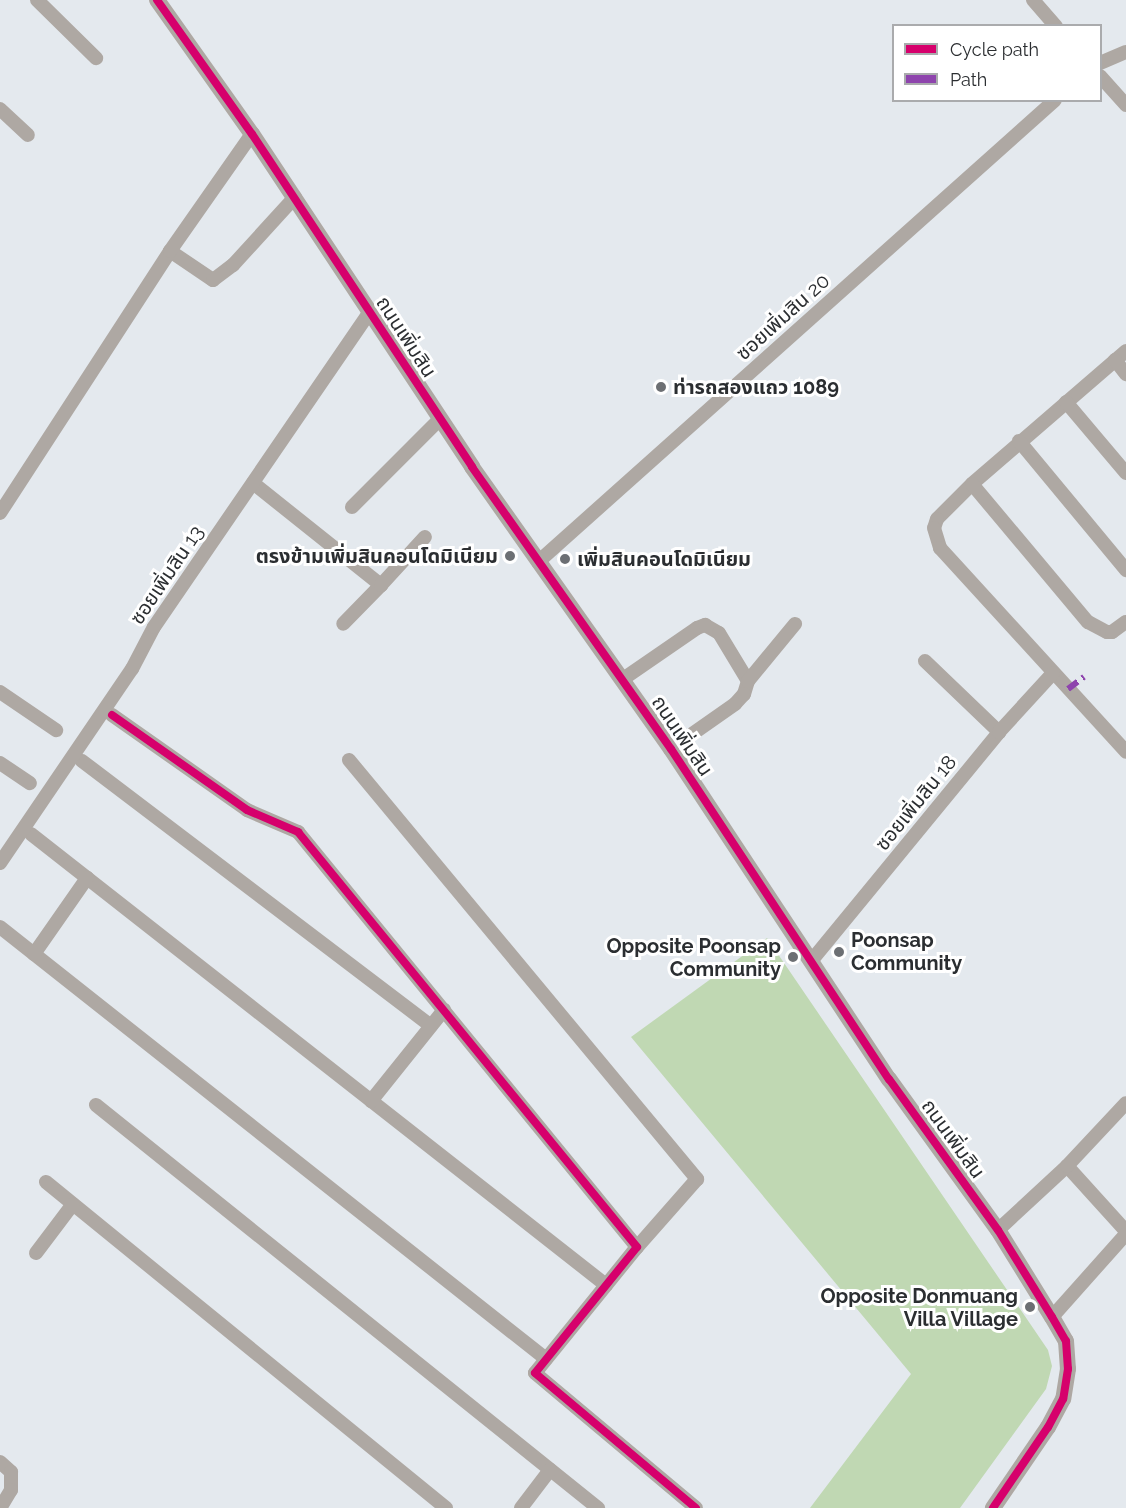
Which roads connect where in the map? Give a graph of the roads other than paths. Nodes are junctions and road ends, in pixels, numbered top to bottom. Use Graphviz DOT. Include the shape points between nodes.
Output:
graph roads {
  1 [pos="37,0"];
  2 [pos="157,0"];
  3 [pos="1033,0"];
  4 [pos="1054,24"];
  5 [pos="1126,52"];
  6 [pos="96,58"];
  7 [pos="1102,63"];
  8 [pos="1102,77"];
  9 [pos="1053,102"];
  10 [pos="1126,105"];
  11 [pos="0,109"];
  12 [pos="252,134"];
  13 [pos="28,135"];
  14 [pos="295,197"];
  15 [pos="171,251"];
  16 [pos="370,311"];
  17 [pos="1126,351"];
  18 [pos="1115,360"];
  19 [pos="1126,374"];
  20 [pos="1066,402"];
  21 [pos="440,419"];
  22 [pos="1019,441"];
  23 [pos="1126,473"];
  24 [pos="253,483"];
  25 [pos="972,484"];
  26 [pos="352,507"];
  27 [pos="0,513"];
  28 [pos="425,537"];
  29 [pos="538,562"];
  30 [pos="1126,570"];
  31 [pos="381,585"];
  32 [pos="1126,622"];
  33 [pos="343,624"];
  34 [pos="795,624"];
  35 [pos="925,662"];
  36 [pos="1053,673"];
  37 [pos="623,679"];
  38 [pos="748,681"];
  39 [pos="0,692"];
  40 [pos="112,715"];
  41 [pos="56,730"];
  42 [pos="999,732"];
  43 [pos="671,749"];
  44 [pos="1126,752"];
  45 [pos="349,760"];
  46 [pos="82,761"];
  47 [pos="0,763"];
  48 [pos="30,783"];
  49 [pos="31,834"];
  50 [pos="0,863"];
  51 [pos="87,878"];
  52 [pos="0,927"];
  53 [pos="34,954"];
  54 [pos="813,960"];
  55 [pos="444,1010"];
  56 [pos="431,1026"];
  57 [pos="370,1101"];
  58 [pos="1126,1103"];
  59 [pos="96,1105"];
  60 [pos="1066,1166"];
  61 [pos="46,1182"];
  62 [pos="73,1204"];
  63 [pos="998,1230"];
  64 [pos="1126,1233"];
  65 [pos="637,1247"];
  66 [pos="36,1253"];
  67 [pos="606,1285"];
  68 [pos="1052,1317"];
  69 [pos="546,1359"];
  70 [pos="0,1462"];
  71 [pos="550,1470"];
  72 [pos="0,1508"];
  73 [pos="446,1508"];
  74 [pos="521,1508"];
  75 [pos="598,1508"];
  76 [pos="696,1508"];
  77 [pos="993,1508"];
  1 -- 6 [label="street"];
  2 -- 12 [label="street, ถนนเพิ่มสิน"];
  3 -- 4 [label="street"];
  5 -- 7 [label="street"];
  8 -- 10 [label="street"];
  9 -- 29 [label="street, ซอยเพิ่มสิน 20"];
  11 -- 13 [label="street"];
  12 -- 14 [label="street, ถนนเพิ่มสิน"];
  12 -- 15 [label="street"];
  14 -- 15 [label="street" via="233,265 213,280"];
  14 -- 16 [label="street, ถนนเพิ่มสิน"];
  15 -- 27 [label="street"];
  16 -- 21 [label="street, ถนนเพิ่มสิน"];
  16 -- 24 [label="street, ซอยเพิ่มสิน 13"];
  17 -- 18 [label="street"];
  18 -- 19 [label="street"];
  18 -- 20 [label="street"];
  20 -- 22 [label="street"];
  20 -- 23 [label="street"];
  21 -- 26 [label="street"];
  21 -- 29 [label="street, ถนนเพิ่มสิน"];
  22 -- 25 [label="street"];
  22 -- 30 [label="street"];
  24 -- 31 [label="street"];
  24 -- 50 [label="street, ซอยเพิ่มสิน 13"];
  25 -- 32 [label="street" via="1088,622 1107,632"];
  25 -- 36 [label="street" via="937,519 935,539"];
  28 -- 31 [label="street"];
  29 -- 37 [label="street, ถนนเพิ่มสิน"];
  31 -- 33 [label="street"];
  34 -- 38 [label="street"];
  35 -- 42 [label="street"];
  36 -- 42 [label="street, ซอยเพิ่มสิน 18"];
  36 -- 44 [label="street"];
  37 -- 38 [label="street" via="705,625 719,633"];
  37 -- 43 [label="street, ถนนเพิ่มสิน"];
  38 -- 43 [label="street" via="735,704"];
  39 -- 41 [label="street"];
  40 -- 55 [label="street" via="247,810 298,832"];
  42 -- 54 [label="street, ซอยเพิ่มสิน 18"];
  43 -- 54 [label="street, ถนนเพิ่มสิน"];
  45 -- 65 [label="street" via="697,1179"];
  46 -- 56 [label="street"];
  47 -- 48 [label="street"];
  49 -- 51 [label="street"];
  51 -- 53 [label="street"];
  51 -- 57 [label="street"];
  52 -- 53 [label="street"];
  53 -- 69 [label="street"];
  54 -- 63 [label="street, ถนนเพิ่มสิน" via="889,1079"];
  55 -- 56 [label="street"];
  55 -- 65 [label="street"];
  56 -- 57 [label="street"];
  57 -- 67 [label="street"];
  58 -- 60 [label="street"];
  59 -- 71 [label="street"];
  60 -- 63 [label="street"];
  60 -- 64 [label="street"];
  61 -- 62 [label="street"];
  62 -- 66 [label="street"];
  62 -- 73 [label="street"];
  63 -- 68 [label="street, ถนนเพิ่มสิน"];
  64 -- 68 [label="street"];
  65 -- 67 [label="street"];
  67 -- 69 [label="street"];
  68 -- 77 [label="street, ถนนเพิ่มสิน" via="1065,1341 1068,1369 1063,1399"];
  69 -- 76 [label="street" via="535,1373"];
  70 -- 72 [label="street" via="11,1472 11,1490"];
  71 -- 74 [label="street"];
  71 -- 75 [label="street"];
}
